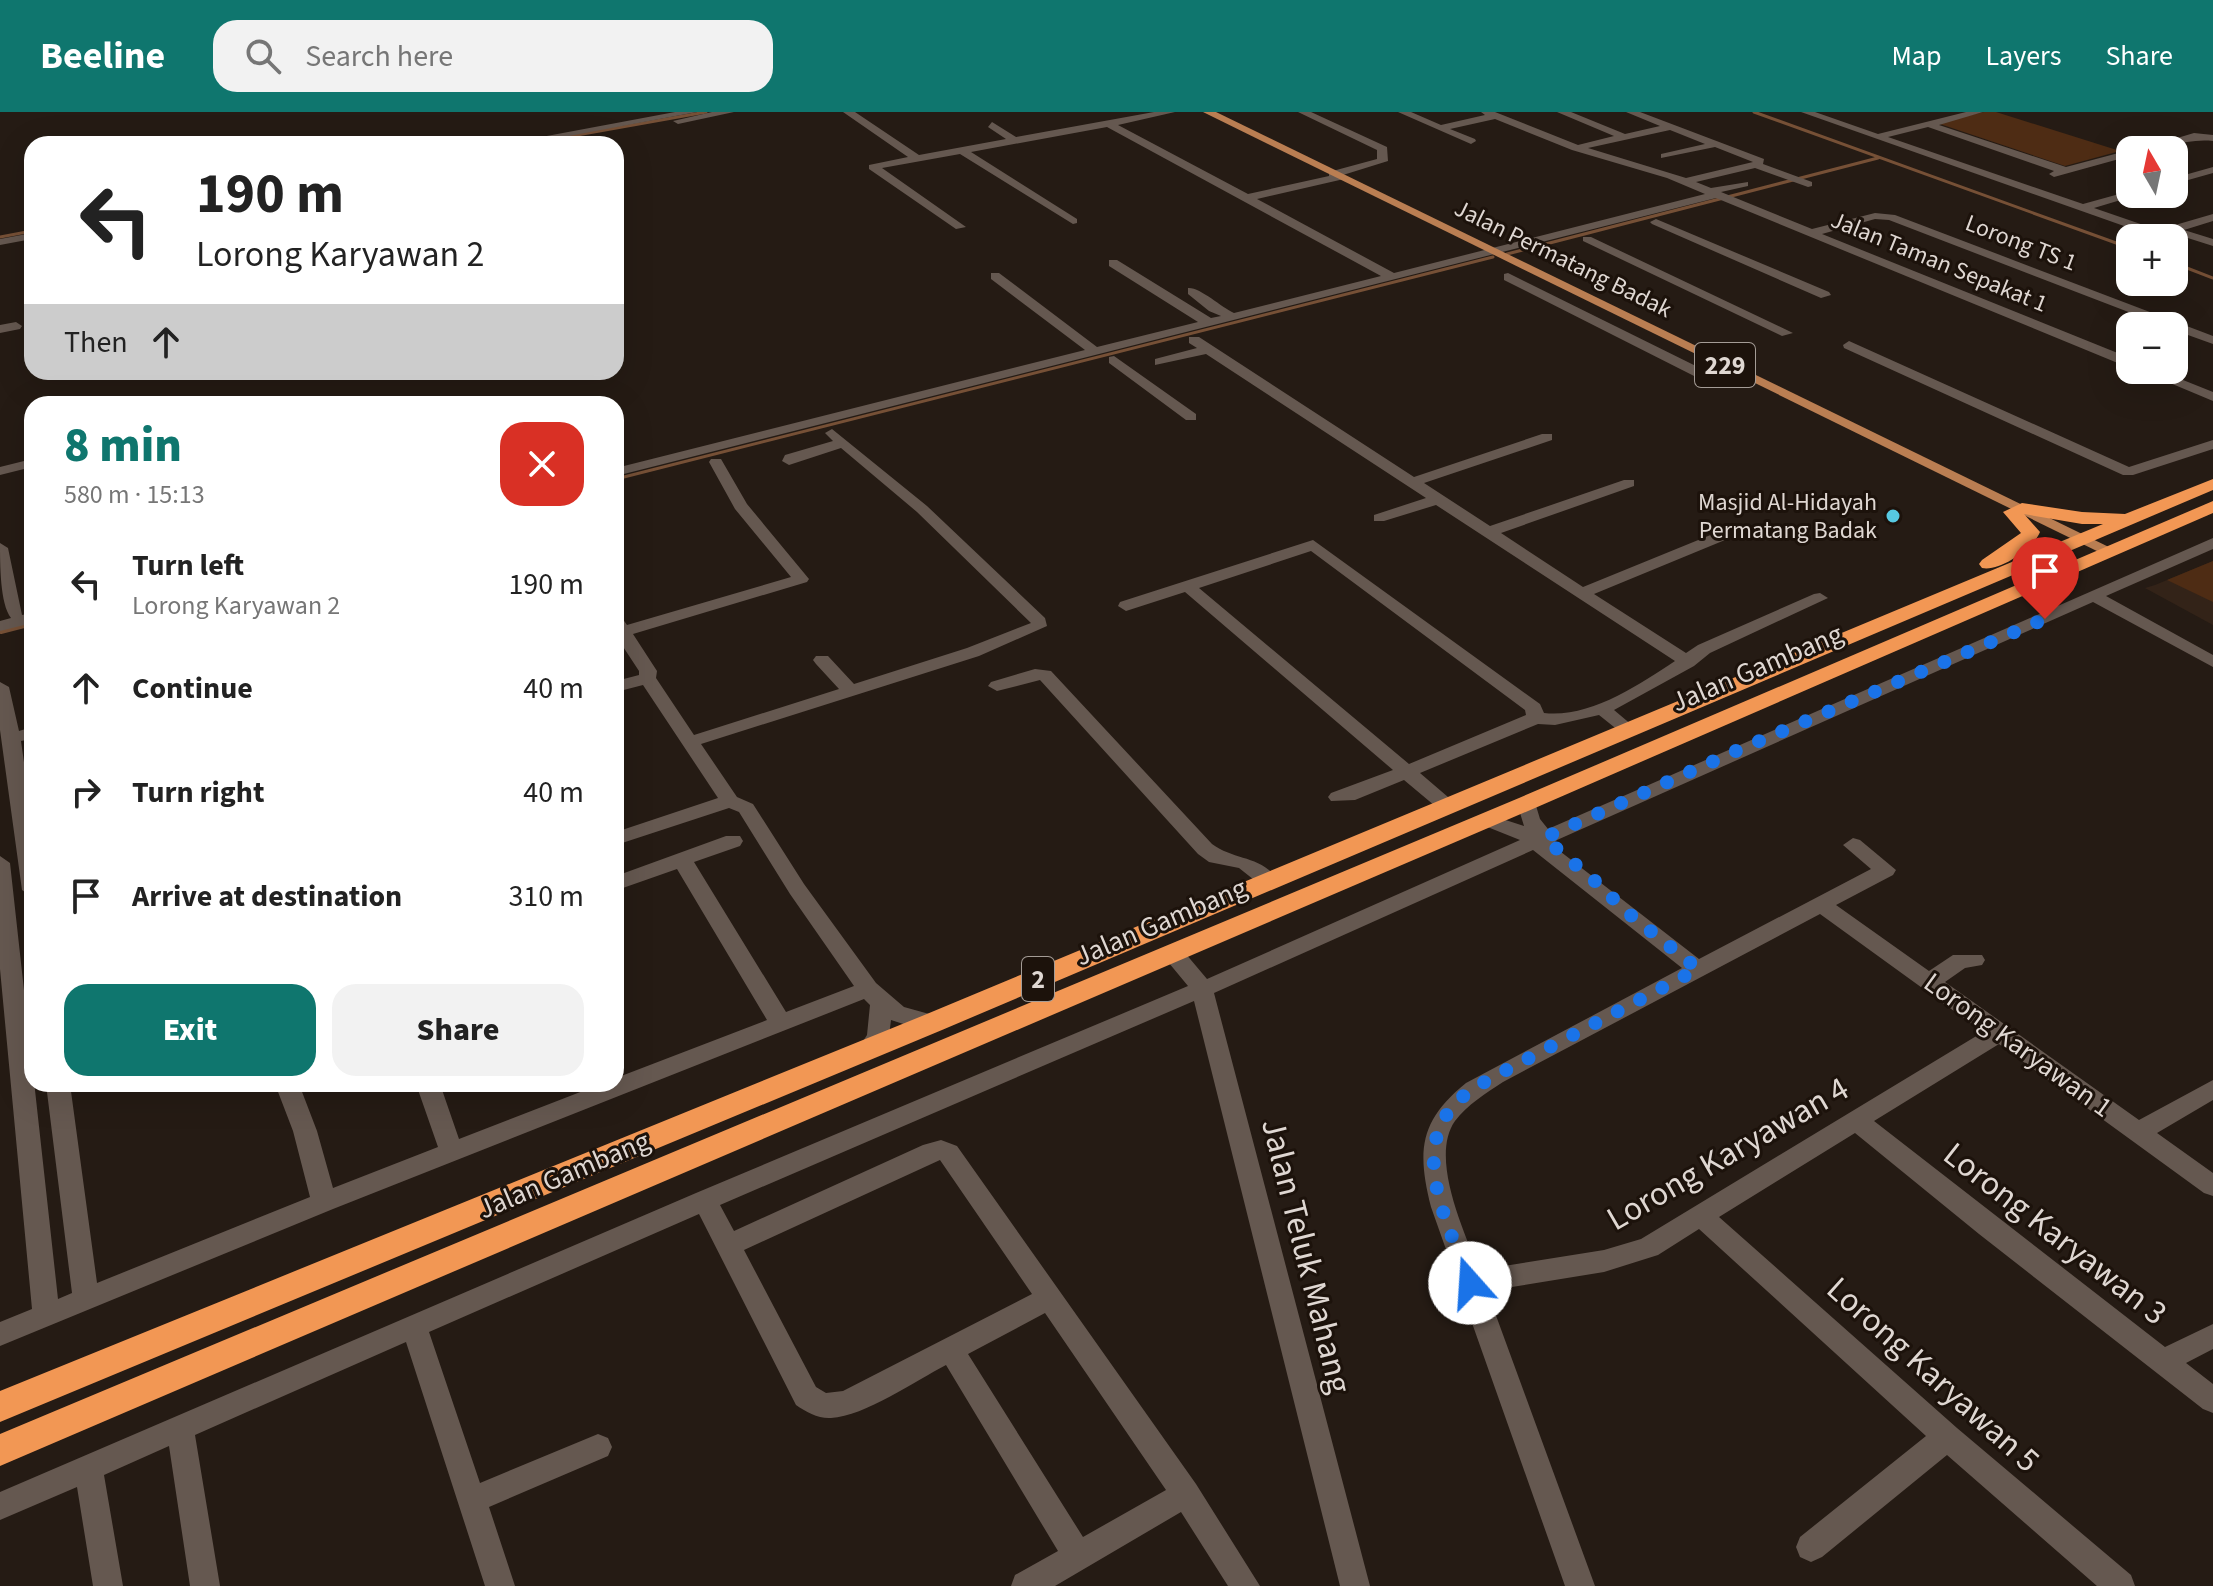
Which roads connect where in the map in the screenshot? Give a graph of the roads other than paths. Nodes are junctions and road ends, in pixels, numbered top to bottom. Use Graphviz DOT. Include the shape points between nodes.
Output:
graph roads {
  1 [pos="692,112"];
  2 [pos="729,112"];
  3 [pos="848,112"];
  4 [pos="1170,112"];
  5 [pos="1208,112"];
  6 [pos="1303,112"];
  7 [pos="1403,112"];
  8 [pos="1562,112"];
  9 [pos="1631,112"];
  10 [pos="1806,112"];
  11 [pos="1844,112"];
  12 [pos="1978,112"];
  13 [pos="1490,114"];
  14 [pos="1821,117"];
  15 [pos="1109,124"];
  16 [pos="1927,124"];
  17 [pos="992,125"];
  18 [pos="1670,127"];
  19 [pos="1439,128"];
  20 [pos="555,136"];
  21 [pos="595,136"];
  22 [pos="1624,137"];
  23 [pos="1877,137"];
  24 [pos="2188,138"];
  25 [pos="2213,138"];
  26 [pos="1471,141"];
  27 [pos="1016,142"];
  28 [pos="1717,144"];
  29 [pos="1576,148"];
  30 [pos="964,152"];
  31 [pos="1665,156"];
  32 [pos="2116,157"];
  33 [pos="919,160"];
  34 [pos="1758,163"];
  35 [pos="2213,170"];
  36 [pos="2066,171"];
  37 [pos="1336,175"];
  38 [pos="2188,177"];
  39 [pos="1800,181"];
  40 [pos="1684,182"];
  41 [pos="1744,184"];
  42 [pos="2015,185"];
  43 [pos="1714,194"];
  44 [pos="1247,198"];
  45 [pos="2116,198"];
  46 [pos="2082,208"];
  47 [pos="2213,217"];
  48 [pos="1073,221"];
  49 [pos="1656,222"];
  50 [pos="2133,224"];
  51 [pos="960,227"];
  52 [pos="2188,227"];
  53 [pos="24,229"];
  54 [pos="0,233"];
  55 [pos="1811,233"];
  56 [pos="1587,239"];
  57 [pos="2188,239"];
  58 [pos="24,240"];
  59 [pos="2188,243"];
  60 [pos="2213,243"];
  61 [pos="0,244"];
  62 [pos="1492,251"];
  63 [pos="2213,253"];
  64 [pos="1113,263"];
  65 [pos="995,276"];
  66 [pos="1393,277"];
  67 [pos="1508,277"];
  68 [pos="1192,291"];
  69 [pos="1825,295"];
  70 [pos="1234,317"];
  71 [pos="1209,323"];
  72 [pos="16,326"];
  73 [pos="0,329"];
  74 [pos="1787,333"];
  75 [pos="1194,340"];
  76 [pos="2213,340"];
  77 [pos="1849,345"];
  78 [pos="1208,349"];
  79 [pos="1096,352"];
  80 [pos="2116,357"];
  81 [pos="1114,360"];
  82 [pos="1160,362"];
  83 [pos="1740,372"];
  84 [pos="2181,384"];
  85 [pos="2213,397"];
  86 [pos="1191,417"];
  87 [pos="1547,437"];
  88 [pos="2213,444"];
  89 [pos="789,461"];
  90 [pos="716,462"];
  91 [pos="24,465"];
  92 [pos="624,470"];
  93 [pos="0,471"];
  94 [pos="1413,482"];
  95 [pos="1629,483"];
  96 [pos="2213,484"];
  97 [pos="1439,499"];
  98 [pos="2213,506"];
  99 [pos="2017,510"];
  100 [pos="2137,516"];
  101 [pos="1379,518"];
  102 [pos="1488,532"];
  103 [pos="1719,537"];
  104 [pos="2213,543"];
  105 [pos="2091,547"];
  106 [pos="0,548"];
  107 [pos="1187,586"];
  108 [pos="1582,593"];
  109 [pos="2096,597"];
  110 [pos="1820,598"];
  111 [pos="1126,606"];
  112 [pos="1908,612"];
  113 [pos="20,615"];
  114 [pos="0,626"];
  115 [pos="624,626"];
  116 [pos="624,635"];
  117 [pos="822,660"];
  118 [pos="1688,662"];
  119 [pos="2213,662"];
  120 [pos="647,678"];
  121 [pos="624,685"];
  122 [pos="997,686"];
  123 [pos="0,687"];
  124 [pos="851,691"];
  125 [pos="1600,707"];
  126 [pos="1536,718"];
  127 [pos="1630,731"];
  128 [pos="24,735"];
  129 [pos="11,738"];
  130 [pos="690,742"];
  131 [pos="1405,770"];
  132 [pos="24,796"];
  133 [pos="1338,797"];
  134 [pos="730,801"];
  135 [pos="1527,803"];
  136 [pos="1448,807"];
  137 [pos="1487,820"];
  138 [pos="624,836"];
  139 [pos="1539,840"];
  140 [pos="733,841"];
  141 [pos="1853,845"];
  142 [pos="683,861"];
  143 [pos="0,863"];
  144 [pos="624,881"];
  145 [pos="1270,882"];
  146 [pos="1822,905"];
  147 [pos="3,918"];
  148 [pos="1172,952"];
  149 [pos="1974,960"];
  150 [pos="1698,969"];
  151 [pos="1930,981"];
  152 [pos="1202,988"];
  153 [pos="875,997"];
  154 [pos="780,1022"];
  155 [pos="932,1023"];
  156 [pos="2001,1032"];
  157 [pos="869,1049"];
  158 [pos="624,1084"];
  159 [pos="2213,1089"];
  160 [pos="59,1092"];
  161 [pos="290,1092"];
  162 [pos="431,1092"];
  163 [pos="603,1092"];
  164 [pos="1856,1120"];
  165 [pos="2138,1132"];
  166 [pos="452,1152"];
  167 [pos="2213,1186"];
  168 [pos="705,1200"];
  169 [pos="324,1202"];
  170 [pos="1700,1215"];
  171 [pos="728,1245"];
  172 [pos="1470,1283"];
  173 [pos="86,1297"];
  174 [pos="1050,1298"];
  175 [pos="46,1314"];
  176 [pos="414,1326"];
  177 [pos="0,1334"];
  178 [pos="2213,1336"];
  179 [pos="951,1350"];
  180 [pos="2163,1361"];
  181 [pos="2213,1400"];
  182 [pos="0,1407"];
  183 [pos="180,1428"];
  184 [pos="1947,1437"];
  185 [pos="598,1447"];
  186 [pos="0,1450"];
  187 [pos="88,1468"];
  188 [pos="1186,1494"];
  189 [pos="472,1500"];
  190 [pos="0,1506"];
  191 [pos="1811,1547"];
  192 [pos="1078,1556"];
  193 [pos="108,1586"];
  194 [pos="205,1586"];
  195 [pos="500,1586"];
  196 [pos="1026,1586"];
  197 [pos="1245,1586"];
  198 [pos="1355,1586"];
  199 [pos="1580,1586"];
  200 [pos="2120,1586"];
  1 -- 20 [label="street"];
  2 -- 21 [label="street"];
  3 -- 33 [label="street"];
  4 -- 15 [label="street"];
  5 -- 37 [label="main road, Jalan Permatang Badak / 229"];
  6 -- 37 [label="street" via="1383,149 1383,161"];
  7 -- 19 [label="street"];
  8 -- 22 [label="street"];
  9 -- 18 [label="street"];
  10 -- 14 [label="street"];
  11 -- 14 [label="street"];
  12 -- 16 [label="street"];
  13 -- 19 [label="street"];
  13 -- 29 [label="street"];
  14 -- 23 [label="street"];
  15 -- 27 [label="street"];
  15 -- 44 [label="street"];
  16 -- 23 [label="street"];
  16 -- 36 [label="street"];
  17 -- 27 [label="street"];
  18 -- 22 [label="street"];
  18 -- 28 [label="street"];
  19 -- 26 [label="street"];
  22 -- 29 [label="street"];
  23 -- 42 [label="street"];
  24 -- 25 [label="street"];
  27 -- 30 [label="street"];
  28 -- 31 [label="street"];
  28 -- 34 [label="street"];
  29 -- 40 [label="street"];
  30 -- 33 [label="street"];
  30 -- 48 [label="street"];
  32 -- 36 [label="street"];
  33 -- 51 [label="street" via="873,167"];
  34 -- 39 [label="street"];
  34 -- 40 [label="street"];
  35 -- 38 [label="street"];
  36 -- 42 [label="street"];
  37 -- 44 [label="street"];
  37 -- 62 [label="main road, Jalan Permatang Badak / 229"];
  40 -- 43 [label="street"];
  41 -- 43 [label="street"];
  42 -- 46 [label="street"];
  43 -- 55 [label="street, Jalan Taman Sepakat 1"];
  43 -- 62 [label="street"];
  44 -- 66 [label="street"];
  45 -- 46 [label="street"];
  46 -- 50 [label="street"];
  47 -- 52 [label="street"];
  49 -- 69 [label="street"];
  53 -- 54 [label="street"];
  55 -- 76 [label="street, Lorong TS 1" via="1875,216 1891,217"];
  55 -- 80 [label="street, Jalan Taman Sepakat 1"];
  56 -- 74 [label="street"];
  57 -- 60 [label="street"];
  58 -- 61 [label="street"];
  59 -- 63 [label="street"];
  62 -- 66 [label="street"];
  62 -- 83 [label="main road, Jalan Permatang Badak / 229"];
  64 -- 71 [label="street"];
  65 -- 79 [label="street"];
  66 -- 70 [label="street"];
  67 -- 83 [label="street" via="1705,376"];
  68 -- 70 [label="street"];
  70 -- 71 [label="street"];
  71 -- 79 [label="street"];
  72 -- 73 [label="street"];
  75 -- 78 [label="street"];
  77 -- 88 [label="street" via="2128,472"];
  78 -- 82 [label="street"];
  78 -- 94 [label="street"];
  79 -- 92 [label="street"];
  81 -- 86 [label="street"];
  83 -- 99 [label="main road, Jalan Permatang Badak / 229"];
  84 -- 85 [label="street"];
  87 -- 94 [label="street"];
  89 -- 124 [label="street" via="836,438 922,509 1039,622 1035,629 973,652"];
  90 -- 115 [label="street" via="740,506 801,579"];
  91 -- 93 [label="street"];
  94 -- 97 [label="street"];
  95 -- 102 [label="street"];
  96 -- 100 [label="highway, Jalan Gambang / 2"];
  97 -- 101 [label="street"];
  97 -- 102 [label="street"];
  98 -- 105 [label="highway, Jalan Gambang / 2"];
  99 -- 100 [label="highway" via="2082,518"];
  99 -- 105 [label="main road, Jalan Permatang Badak / 229"];
  99 -- 112 [label="highway" via="2031,532 2023,544"];
  100 -- 105 [label="highway, Jalan Gambang / 2"];
  102 -- 108 [label="street"];
  103 -- 108 [label="street"];
  104 -- 109 [label="street"];
  105 -- 112 [label="highway, Jalan Gambang / 2"];
  105 -- 135 [label="highway, Jalan Gambang / 2"];
  106 -- 113 [label="street"];
  107 -- 111 [label="street"];
  107 -- 126 [label="street" via="1313,545 1529,703"];
  107 -- 131 [label="street"];
  108 -- 118 [label="street"];
  109 -- 119 [label="street"];
  109 -- 139 [label="street"];
  110 -- 118 [label="street" via="1704,649"];
  112 -- 127 [label="highway, Jalan Gambang / 2"];
  113 -- 114 [label="street"];
  116 -- 120 [label="street" via="648,671"];
  117 -- 124 [label="street"];
  118 -- 125 [label="street"];
  120 -- 121 [label="street"];
  120 -- 130 [label="street"];
  122 -- 145 [label="street" via="1045,675 1210,854 1245,863"];
  123 -- 129 [label="street"];
  124 -- 130 [label="street"];
  125 -- 126 [label="street" via="1568,720"];
  125 -- 127 [label="street"];
  126 -- 131 [label="street"];
  127 -- 136 [label="highway, Jalan Gambang / 2"];
  128 -- 129 [label="street"];
  129 -- 132 [label="street"];
  130 -- 134 [label="street"];
  131 -- 133 [label="street"];
  131 -- 136 [label="street"];
  134 -- 138 [label="street"];
  134 -- 153 [label="street" via="746,808"];
  135 -- 137 [label="highway, Jalan Gambang / 2"];
  135 -- 139 [label="street"];
  136 -- 145 [label="highway, Jalan Gambang / 2"];
  137 -- 139 [label="street"];
  137 -- 148 [label="highway, Jalan Gambang / 2"];
  139 -- 150 [label="street" via="1601,896"];
  139 -- 152 [label="street"];
  140 -- 142 [label="street"];
  141 -- 146 [label="street" via="1886,870"];
  142 -- 144 [label="street"];
  142 -- 154 [label="street"];
  143 -- 147 [label="street"];
  145 -- 155 [label="highway, Jalan Gambang / 2"];
  146 -- 150 [label="street"];
  146 -- 151 [label="street, Lorong Karyawan 1"];
  147 -- 175 [label="street"];
  148 -- 152 [label="street, Jalan Teluk Mahang"];
  148 -- 186 [label="highway, Jalan Gambang / 2"];
  149 -- 151 [label="street" via="1961,960"];
  150 -- 172 [label="street" via="1495,1076 1450,1109 1436,1132 1433,1157 1443,1207"];
  151 -- 156 [label="street, Lorong Karyawan 1"];
  152 -- 168 [label="street"];
  152 -- 198 [label="street, Jalan Teluk Mahang"];
  153 -- 154 [label="street"];
  153 -- 155 [label="street" via="897,1015"];
  153 -- 157 [label="street" via="878,1036"];
  154 -- 158 [label="street"];
  155 -- 157 [label="highway, Jalan Gambang / 2"];
  156 -- 164 [label="street, Lorong Karyawan 4"];
  156 -- 165 [label="street, Lorong Karyawan 1"];
  157 -- 182 [label="highway, Jalan Gambang / 2"];
  159 -- 165 [label="street"];
  160 -- 173 [label="street"];
  161 -- 169 [label="street"];
  162 -- 166 [label="street"];
  163 -- 166 [label="street"];
  164 -- 170 [label="street, Lorong Karyawan 4"];
  164 -- 180 [label="street, Lorong Karyawan 3"];
  165 -- 167 [label="street, Lorong Karyawan 1"];
  166 -- 169 [label="street"];
  168 -- 171 [label="street"];
  168 -- 176 [label="street"];
  169 -- 173 [label="street"];
  170 -- 172 [label="street, Lorong Karyawan 4" via="1627,1256"];
  170 -- 184 [label="street, Lorong Karyawan 5"];
  171 -- 174 [label="street" via="941,1150"];
  171 -- 179 [label="street" via="806,1396 817,1406 848,1402"];
  172 -- 199 [label="street"];
  173 -- 175 [label="street"];
  174 -- 179 [label="street"];
  174 -- 188 [label="street"];
  175 -- 177 [label="street"];
  176 -- 183 [label="street"];
  176 -- 189 [label="street"];
  178 -- 180 [label="street"];
  179 -- 192 [label="street"];
  180 -- 181 [label="street, Lorong Karyawan 3"];
  183 -- 187 [label="street"];
  183 -- 194 [label="street"];
  184 -- 191 [label="street"];
  184 -- 200 [label="street, Lorong Karyawan 5"];
  185 -- 189 [label="street"];
  187 -- 190 [label="street"];
  187 -- 193 [label="street"];
  188 -- 192 [label="street"];
  188 -- 197 [label="street"];
  189 -- 195 [label="street"];
  192 -- 196 [label="street"];
}
